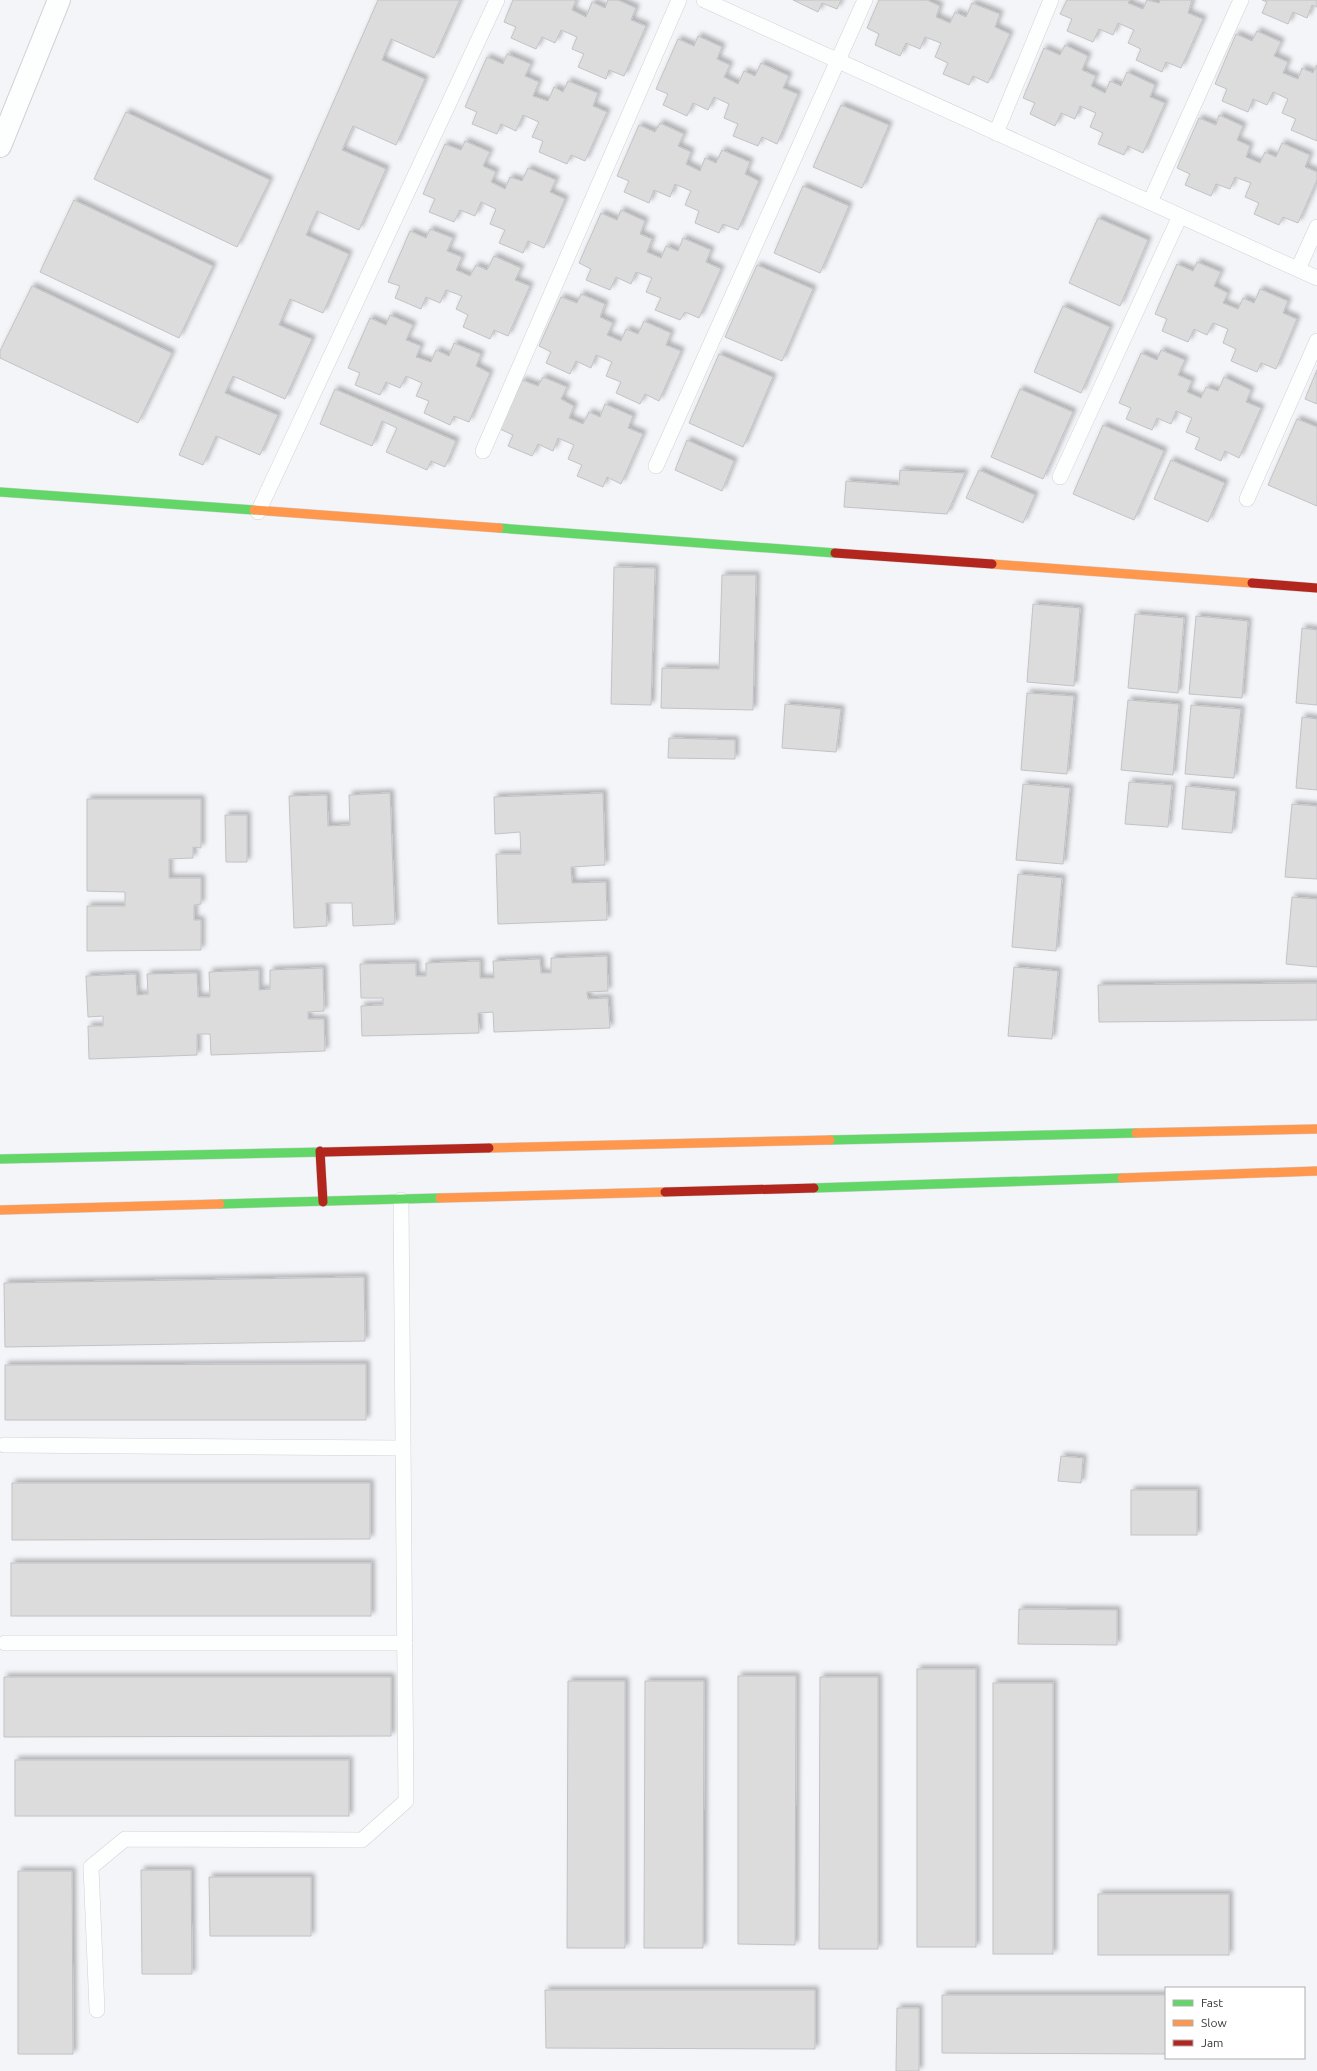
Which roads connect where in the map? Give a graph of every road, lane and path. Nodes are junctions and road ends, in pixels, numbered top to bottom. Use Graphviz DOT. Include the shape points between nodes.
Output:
graph roads {
  1 [pos="59,0"];
  2 [pos="497,0"];
  3 [pos="679,0"];
  4 [pos="704,0"];
  5 [pos="865,0"];
  6 [pos="1051,0"];
  7 [pos="1241,0"];
  8 [pos="839,61"];
  9 [pos="996,133"];
  10 [pos="0,146"];
  11 [pos="1150,202"];
  12 [pos="1180,216"];
  13 [pos="1317,227"];
  14 [pos="1298,269"];
  15 [pos="1317,278"];
  16 [pos="1317,341"];
  17 [pos="483,451"];
  18 [pos="656,466"];
  19 [pos="1060,477"];
  20 [pos="0,492"];
  21 [pos="1247,499"];
  22 [pos="258,512"];
  23 [pos="1317,588"];
  24 [pos="1317,1129"];
  25 [pos="320,1151"];
  26 [pos="0,1159"];
  27 [pos="1317,1171"];
  28 [pos="401,1200"];
  29 [pos="323,1202"];
  30 [pos="0,1210"];
  31 [pos="4,1445"];
  32 [pos="403,1448"];
  33 [pos="6,1643"];
  34 [pos="405,1643"];
  35 [pos="97,2010"];
  1 -- 10 [label="street"];
  2 -- 22 [label="lane"];
  3 -- 17 [label="lane"];
  4 -- 8 [label="lane"];
  5 -- 8 [label="lane"];
  6 -- 9 [label="lane"];
  7 -- 11 [label="lane"];
  8 -- 9 [label="lane"];
  8 -- 18 [label="lane"];
  9 -- 11 [label="lane"];
  11 -- 12 [label="lane"];
  12 -- 14 [label="lane"];
  12 -- 19 [label="lane"];
  13 -- 14 [label="lane"];
  14 -- 15 [label="lane"];
  16 -- 21 [label="lane"];
  20 -- 22 [label="street"];
  22 -- 23 [label="street"];
  24 -- 25 [label="street"];
  25 -- 26 [label="street"];
  25 -- 29 [label="street"];
  27 -- 28 [label="street"];
  28 -- 29 [label="street"];
  28 -- 32 [label="lane"];
  29 -- 30 [label="street"];
  31 -- 32 [label="lane"];
  32 -- 34 [label="lane"];
  33 -- 34 [label="lane"];
  34 -- 35 [label="lane" via="406,1801 362,1840 125,1839 92,1867"];
}
